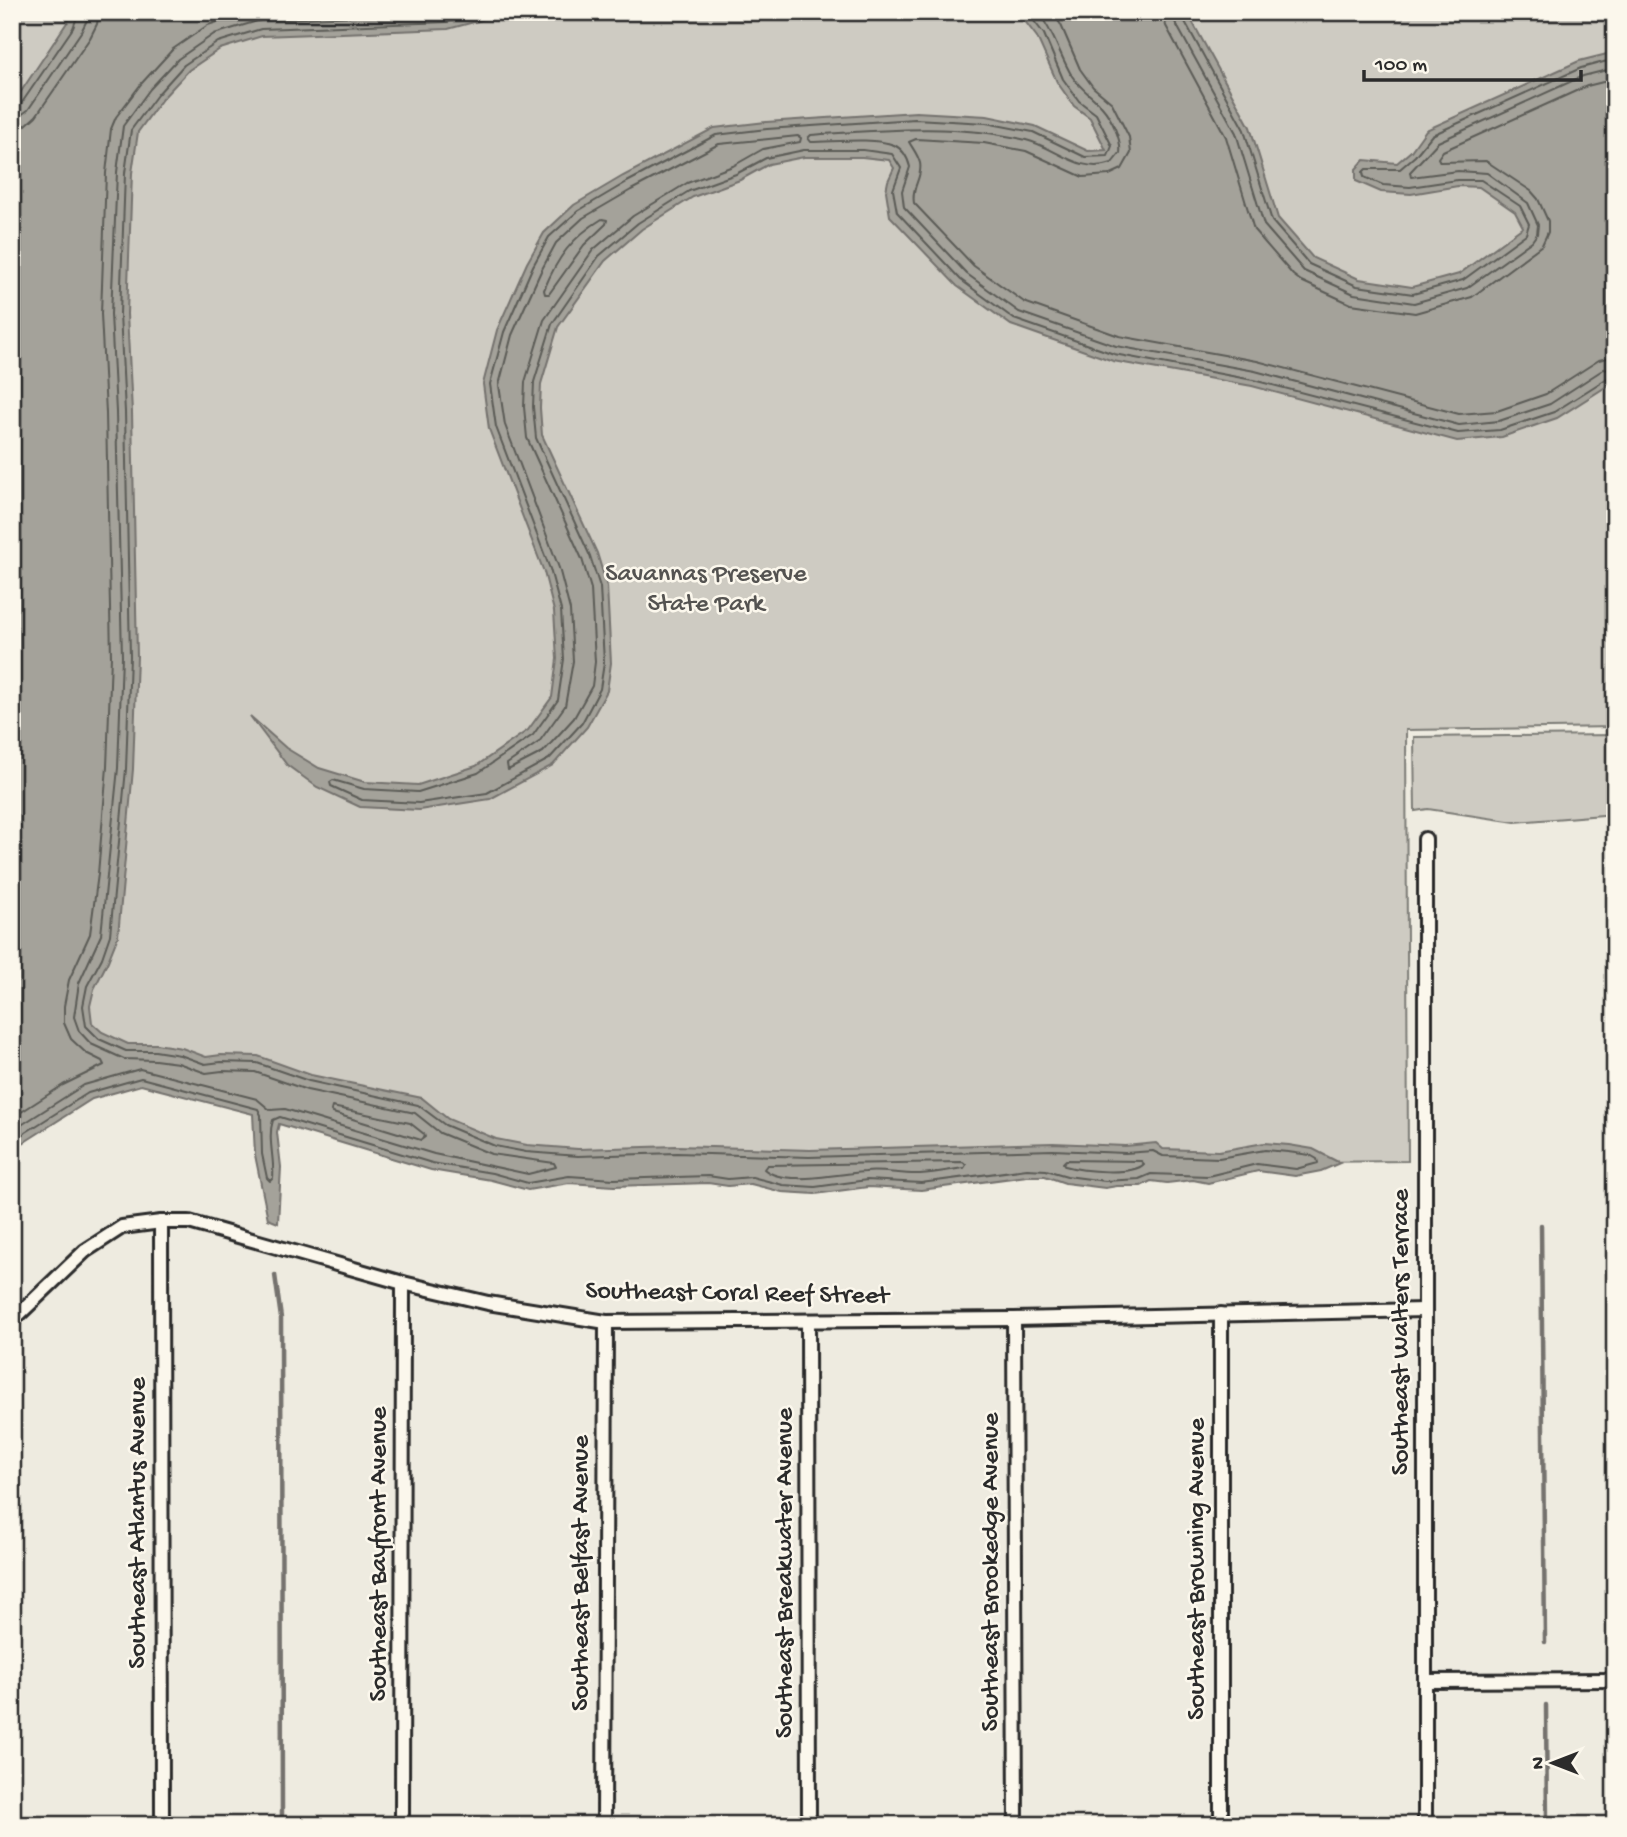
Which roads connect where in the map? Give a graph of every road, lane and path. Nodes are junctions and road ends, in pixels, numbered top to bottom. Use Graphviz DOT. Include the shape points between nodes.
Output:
graph roads {
  1 [pos="1424,839"];
  2 [pos="161,1222"];
  3 [pos="403,1283"];
  4 [pos="1424,1310"];
  5 [pos="1221,1314"];
  6 [pos="1014,1319"];
  7 [pos="12,1321"];
  8 [pos="808,1321"];
  9 [pos="606,1322"];
  10 [pos="1615,1680"];
  11 [pos="1425,1681"];
  12 [pos="162,1825"];
  13 [pos="402,1825"];
  14 [pos="604,1825"];
  15 [pos="809,1825"];
  16 [pos="1016,1825"];
  17 [pos="1221,1825"];
  18 [pos="1425,1825"];
  1 -- 4 [label="street, Southeast Walters Terrace"];
  2 -- 3 [label="street, Southeast Coral Reef Street" via="189,1222"];
  2 -- 7 [label="street, Southeast Coral Reef Street" via="122,1227 85,1251"];
  2 -- 12 [label="street, Southeast Atlantus Avenue"];
  3 -- 9 [label="street, Southeast Coral Reef Street" via="488,1303"];
  3 -- 13 [label="street, Southeast Bayfront Avenue"];
  4 -- 5 [label="street, Southeast Coral Reef Street"];
  4 -- 11 [label="street, Southeast Walters Terrace"];
  5 -- 6 [label="street, Southeast Coral Reef Street"];
  5 -- 17 [label="street, Southeast Browning Avenue"];
  6 -- 8 [label="street, Southeast Coral Reef Street"];
  6 -- 16 [label="street, Southeast Brookedge Avenue"];
  8 -- 9 [label="street, Southeast Coral Reef Street"];
  8 -- 15 [label="street, Southeast Breakwater Avenue"];
  9 -- 14 [label="street, Southeast Belfast Avenue"];
  10 -- 11 [label="street"];
  11 -- 18 [label="street, Southeast Walters Terrace"];
}
